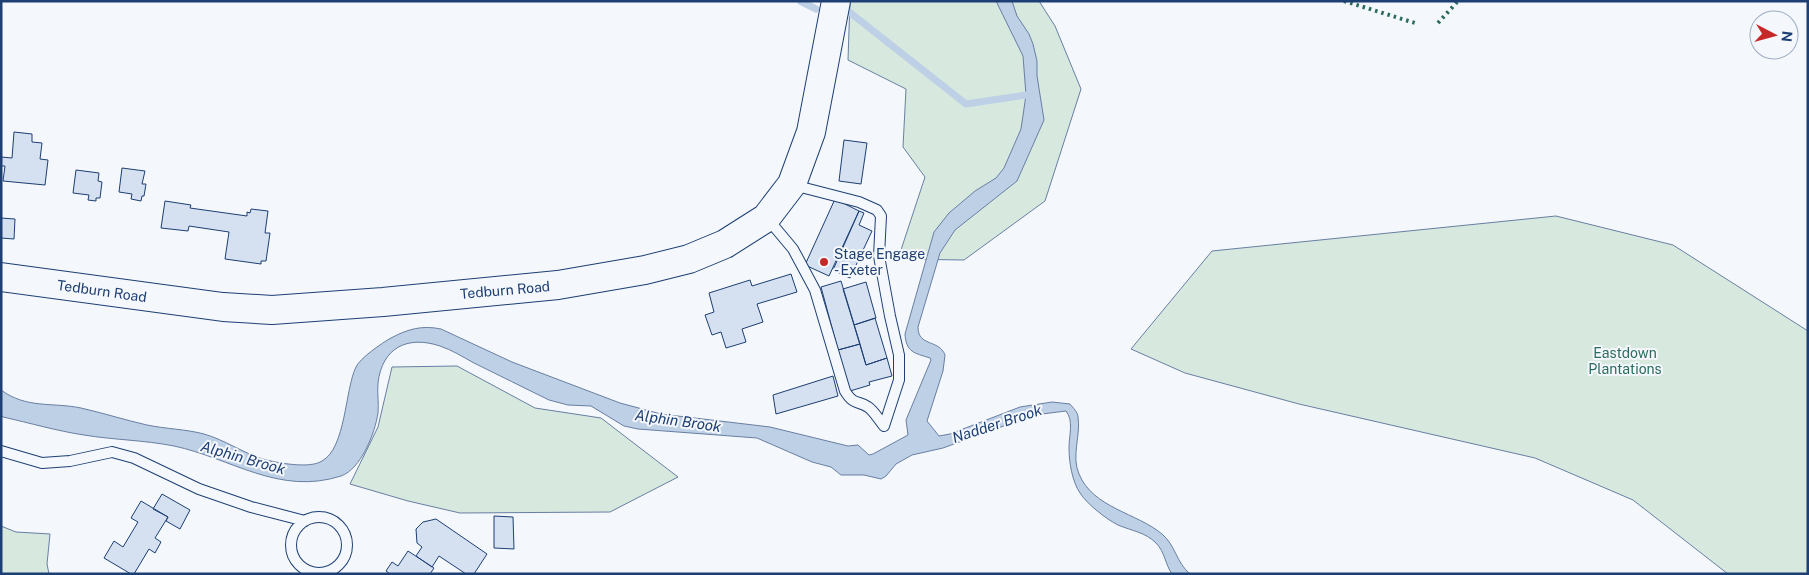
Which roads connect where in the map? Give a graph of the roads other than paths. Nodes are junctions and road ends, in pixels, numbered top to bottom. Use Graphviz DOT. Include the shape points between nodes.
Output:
graph roads {
  1 [pos="836,1"];
  2 [pos="792,184"];
  3 [pos="766,218"];
  4 [pos="1,277"];
  5 [pos="1,451"];
  6 [pos="304,521"];
  1 -- 2 [label="street, Tedburn Road" via="811,132"];
  2 -- 3 [label="street, Tedburn Road"];
  2 -- 3 [label="lane" via="859,202 877,210 881,216 879,256 899,355 899,380 884,426 868,407 856,403 845,391 814,290 793,249"];
  3 -- 4 [label="street, Tedburn Road" via="725,244 689,259 646,270 558,285 383,302 272,310 223,307"];
  5 -- 6 [label="lane" via="42,463 112,452 134,458 199,489"];
  6 -- 6 [label="lane" via="319,516 336,522 343,529 347,537 346,556 333,570 315,573 298,565 293,557 291,538"];
}
